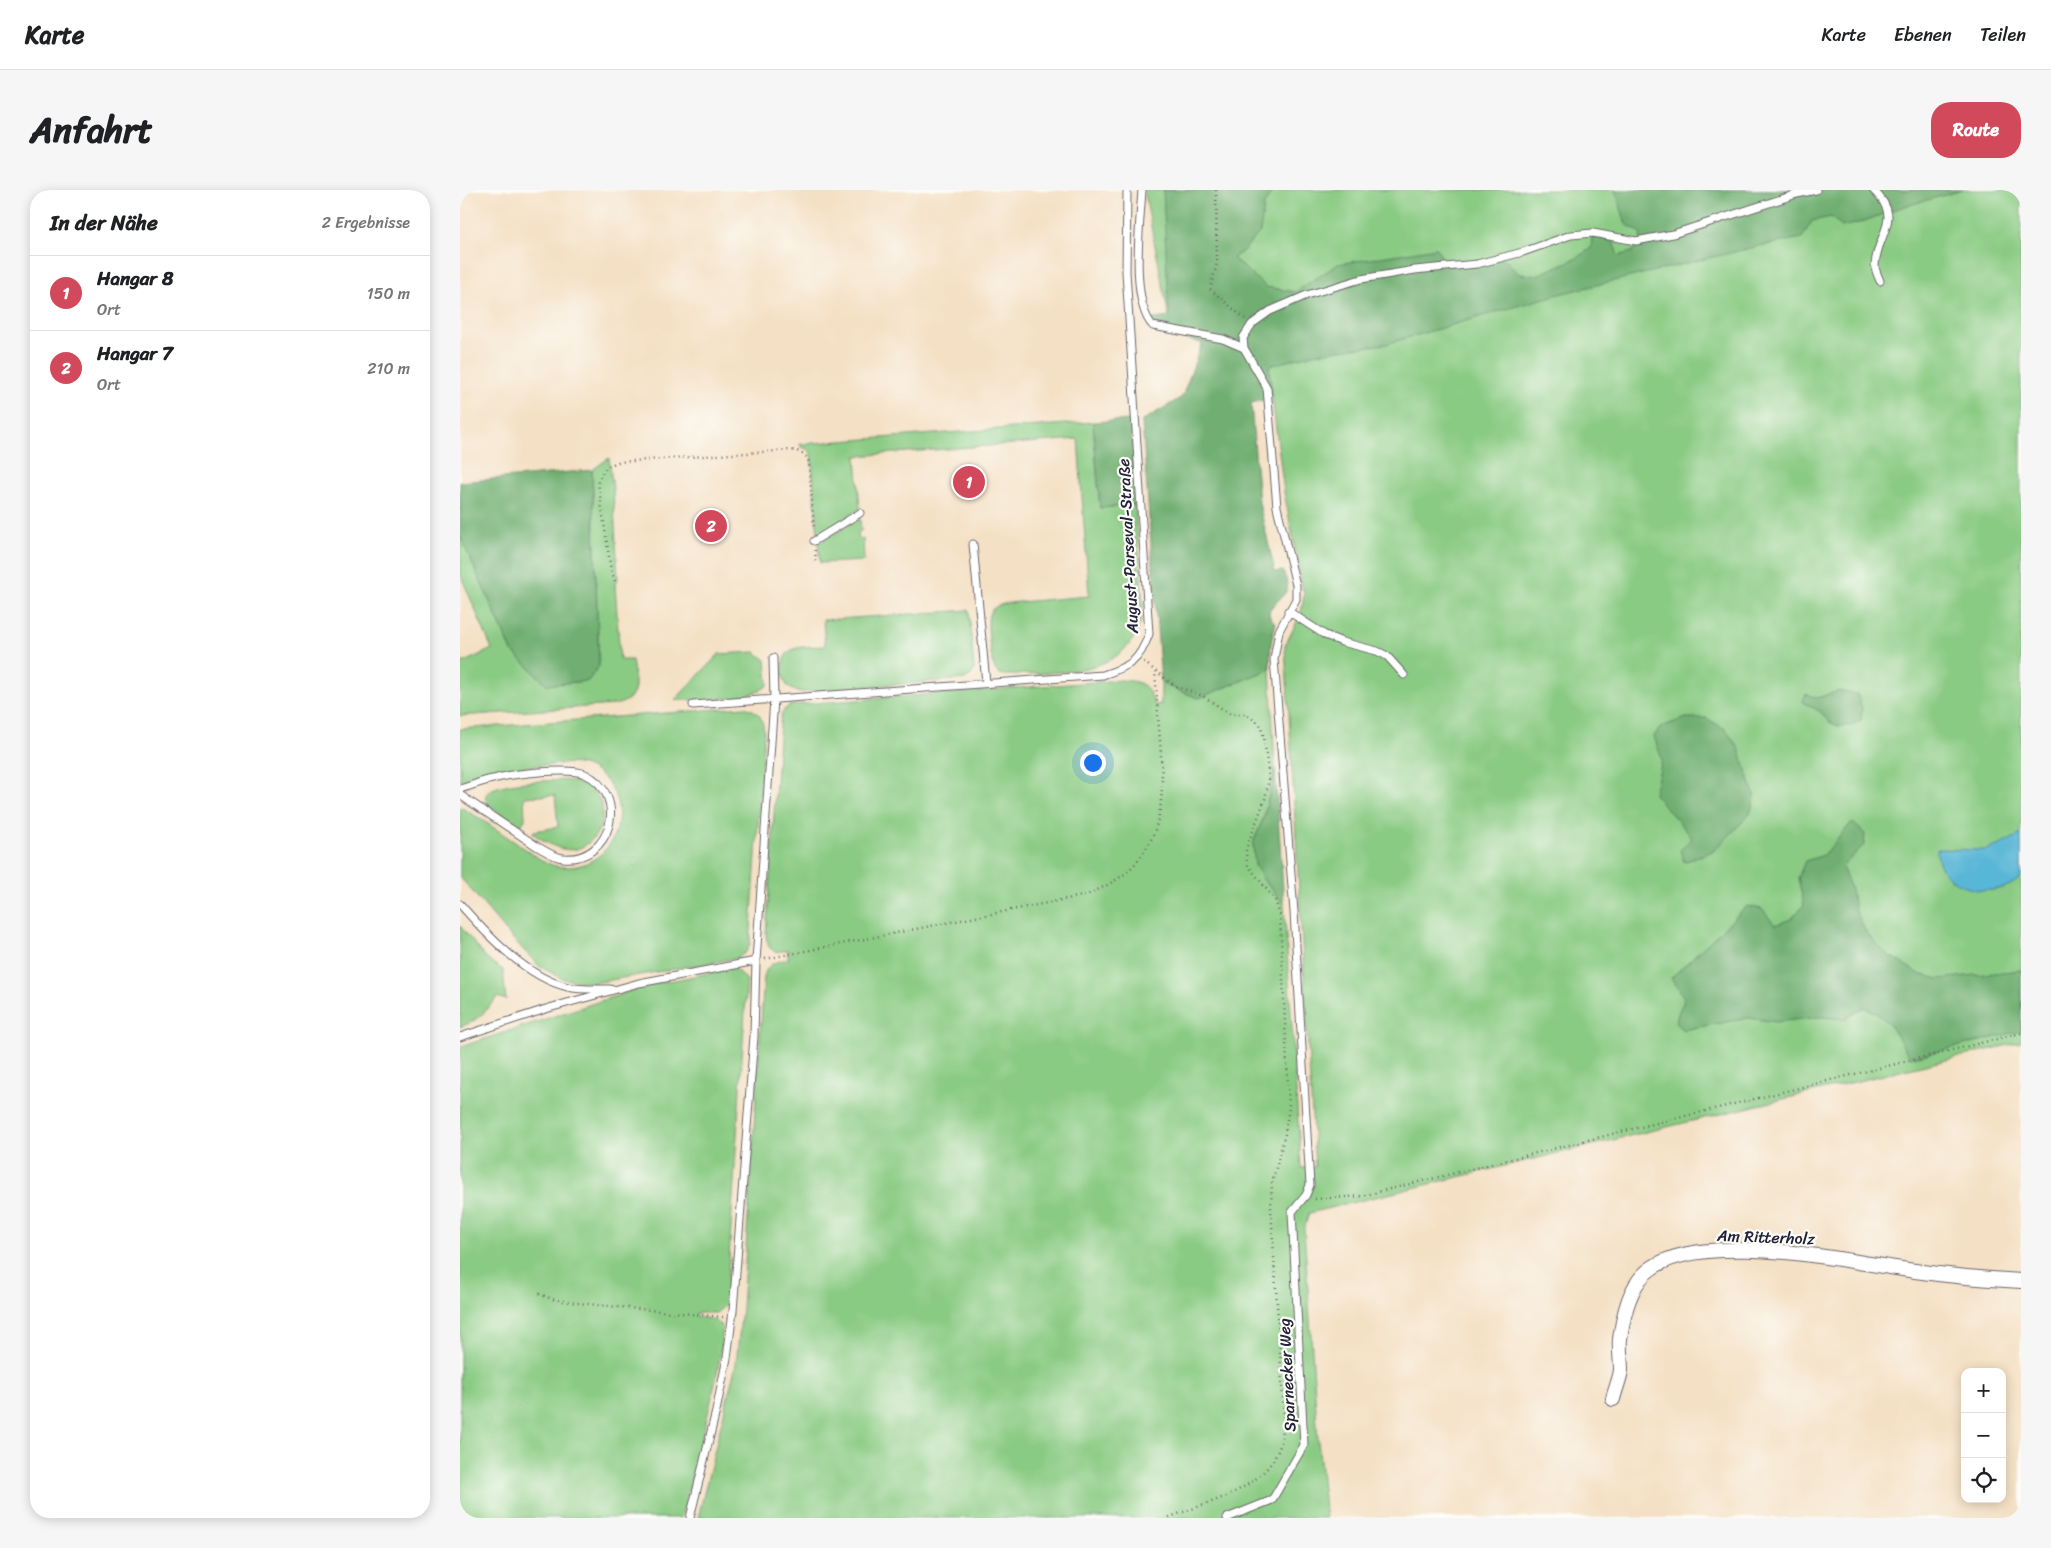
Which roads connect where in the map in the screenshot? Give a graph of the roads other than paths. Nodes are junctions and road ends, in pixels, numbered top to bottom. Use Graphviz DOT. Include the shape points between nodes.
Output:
graph roads {
  1 [pos="1127,190"];
  2 [pos="1142,190"];
  3 [pos="1816,190"];
  4 [pos="1873,190"];
  5 [pos="1880,281"];
  6 [pos="1244,348"];
  7 [pos="860,514"];
  8 [pos="814,541"];
  9 [pos="973,544"];
  10 [pos="1288,611"];
  11 [pos="773,658"];
  12 [pos="1404,675"];
  13 [pos="986,683"];
  14 [pos="774,699"];
  15 [pos="693,705"];
  16 [pos="460,789"];
  17 [pos="460,794"];
  18 [pos="460,904"];
  19 [pos="756,961"];
  20 [pos="615,990"];
  21 [pos="460,1037"];
  22 [pos="2021,1281"];
  23 [pos="1613,1399"];
  24 [pos="690,1518"];
  25 [pos="1227,1518"];
  1 -- 13 [label="lane, August-Parseval-Straße" via="1126,272 1149,634 1144,648 1128,666 1103,674"];
  2 -- 6 [label="lane" via="1138,259 1141,300 1147,320 1153,326 1223,339"];
  3 -- 6 [label="lane" via="1673,234 1636,241 1593,233 1571,235 1477,264 1361,279 1307,295 1270,311 1252,324 1243,338"];
  4 -- 5 [label="lane" via="1888,210 1875,267"];
  6 -- 10 [label="lane" via="1266,388 1277,507 1296,584 1296,599"];
  7 -- 8 [label="lane"];
  9 -- 13 [label="lane"];
  10 -- 12 [label="lane" via="1325,635 1387,656"];
  10 -- 25 [label="lane, Sparnecker Weg" via="1279,631 1274,659 1310,1185 1306,1196 1292,1212 1304,1445 1272,1500"];
  11 -- 14 [label="lane"];
  13 -- 14 [label="lane, August-Parseval-Straße"];
  14 -- 15 [label="lane, August-Parseval-Straße"];
  14 -- 19 [label="lane"];
  16 -- 17 [label="lane" via="493,778 572,771 584,774 603,789 611,809 610,822 607,834 588,853 562,858 538,847"];
  18 -- 20 [label="lane" via="510,955 541,975 568,987"];
  19 -- 20 [label="lane"];
  19 -- 24 [label="lane" via="754,1036 732,1318 716,1411"];
  20 -- 21 [label="lane"];
  22 -- 23 [label="street, Am Ritterholz" via="1915,1271 1800,1253 1723,1250 1672,1257 1655,1265 1640,1279 1626,1305 1620,1340 1621,1371"];
}
